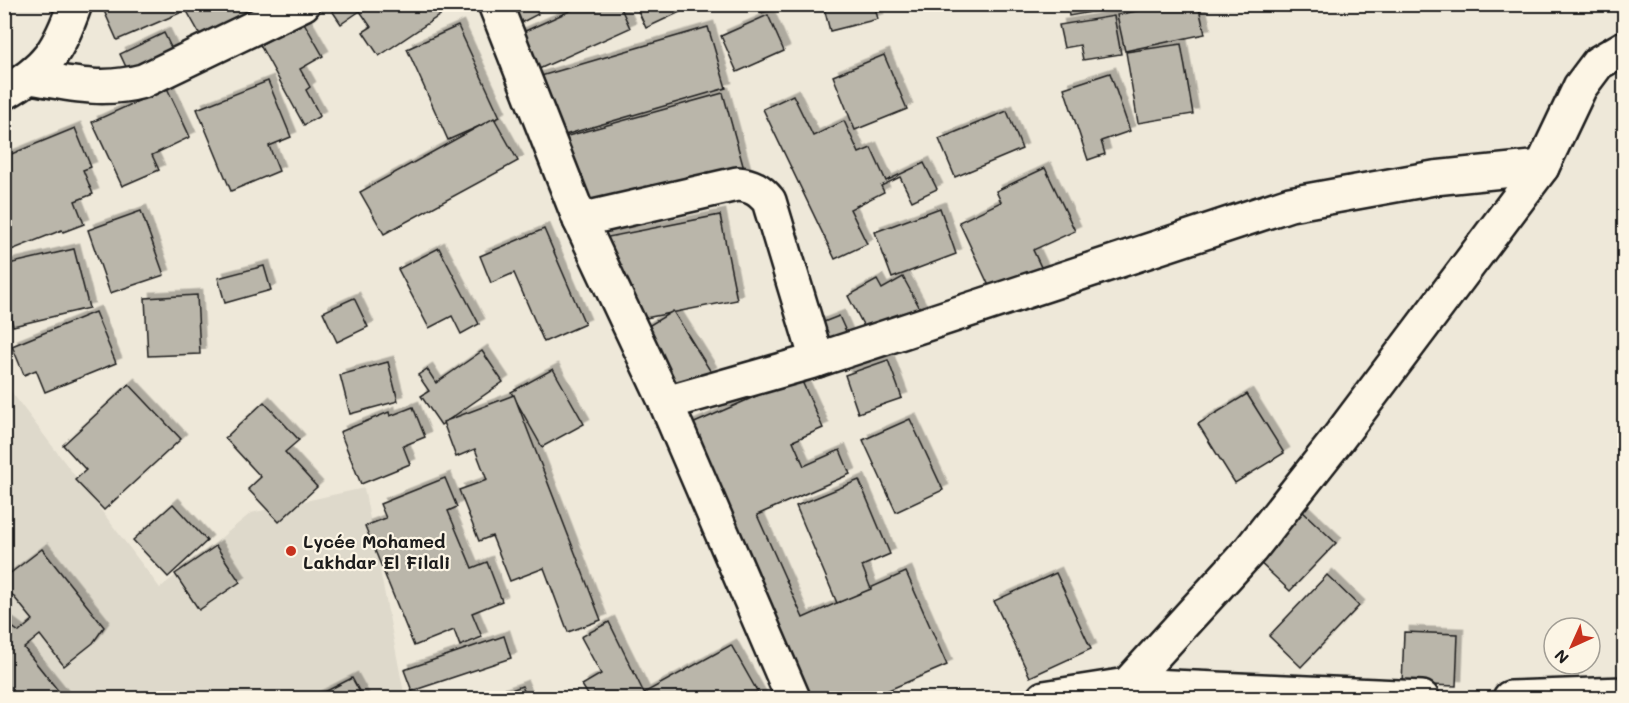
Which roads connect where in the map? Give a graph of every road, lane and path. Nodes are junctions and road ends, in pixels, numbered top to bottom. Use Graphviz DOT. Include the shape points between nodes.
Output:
graph roads {
  1 [pos="75,4"];
  2 [pos="303,4"];
  3 [pos="495,4"];
  4 [pos="1624,48"];
  5 [pos="18,85"];
  6 [pos="1542,167"];
  7 [pos="580,220"];
  8 [pos="818,360"];
  9 [pos="666,403"];
  10 [pos="1127,685"];
  11 [pos="1624,694"];
  12 [pos="793,699"];
  13 [pos="1044,699"];
  14 [pos="1422,699"];
  15 [pos="1510,699"];
  1 -- 5 [label="street" via="54,55"];
  2 -- 5 [label="street" via="133,84 103,88"];
  3 -- 7 [label="street"];
  4 -- 6 [label="street" via="1598,63 1580,87"];
  6 -- 8 [label="street" via="1434,178 1290,204"];
  6 -- 10 [label="street" via="1251,549"];
  7 -- 8 [label="street" via="737,184 761,191 769,201"];
  7 -- 9 [label="street"];
  8 -- 9 [label="street"];
  9 -- 12 [label="street"];
  10 -- 13 [label="street"];
  10 -- 14 [label="street"];
  11 -- 15 [label="street"];
}
